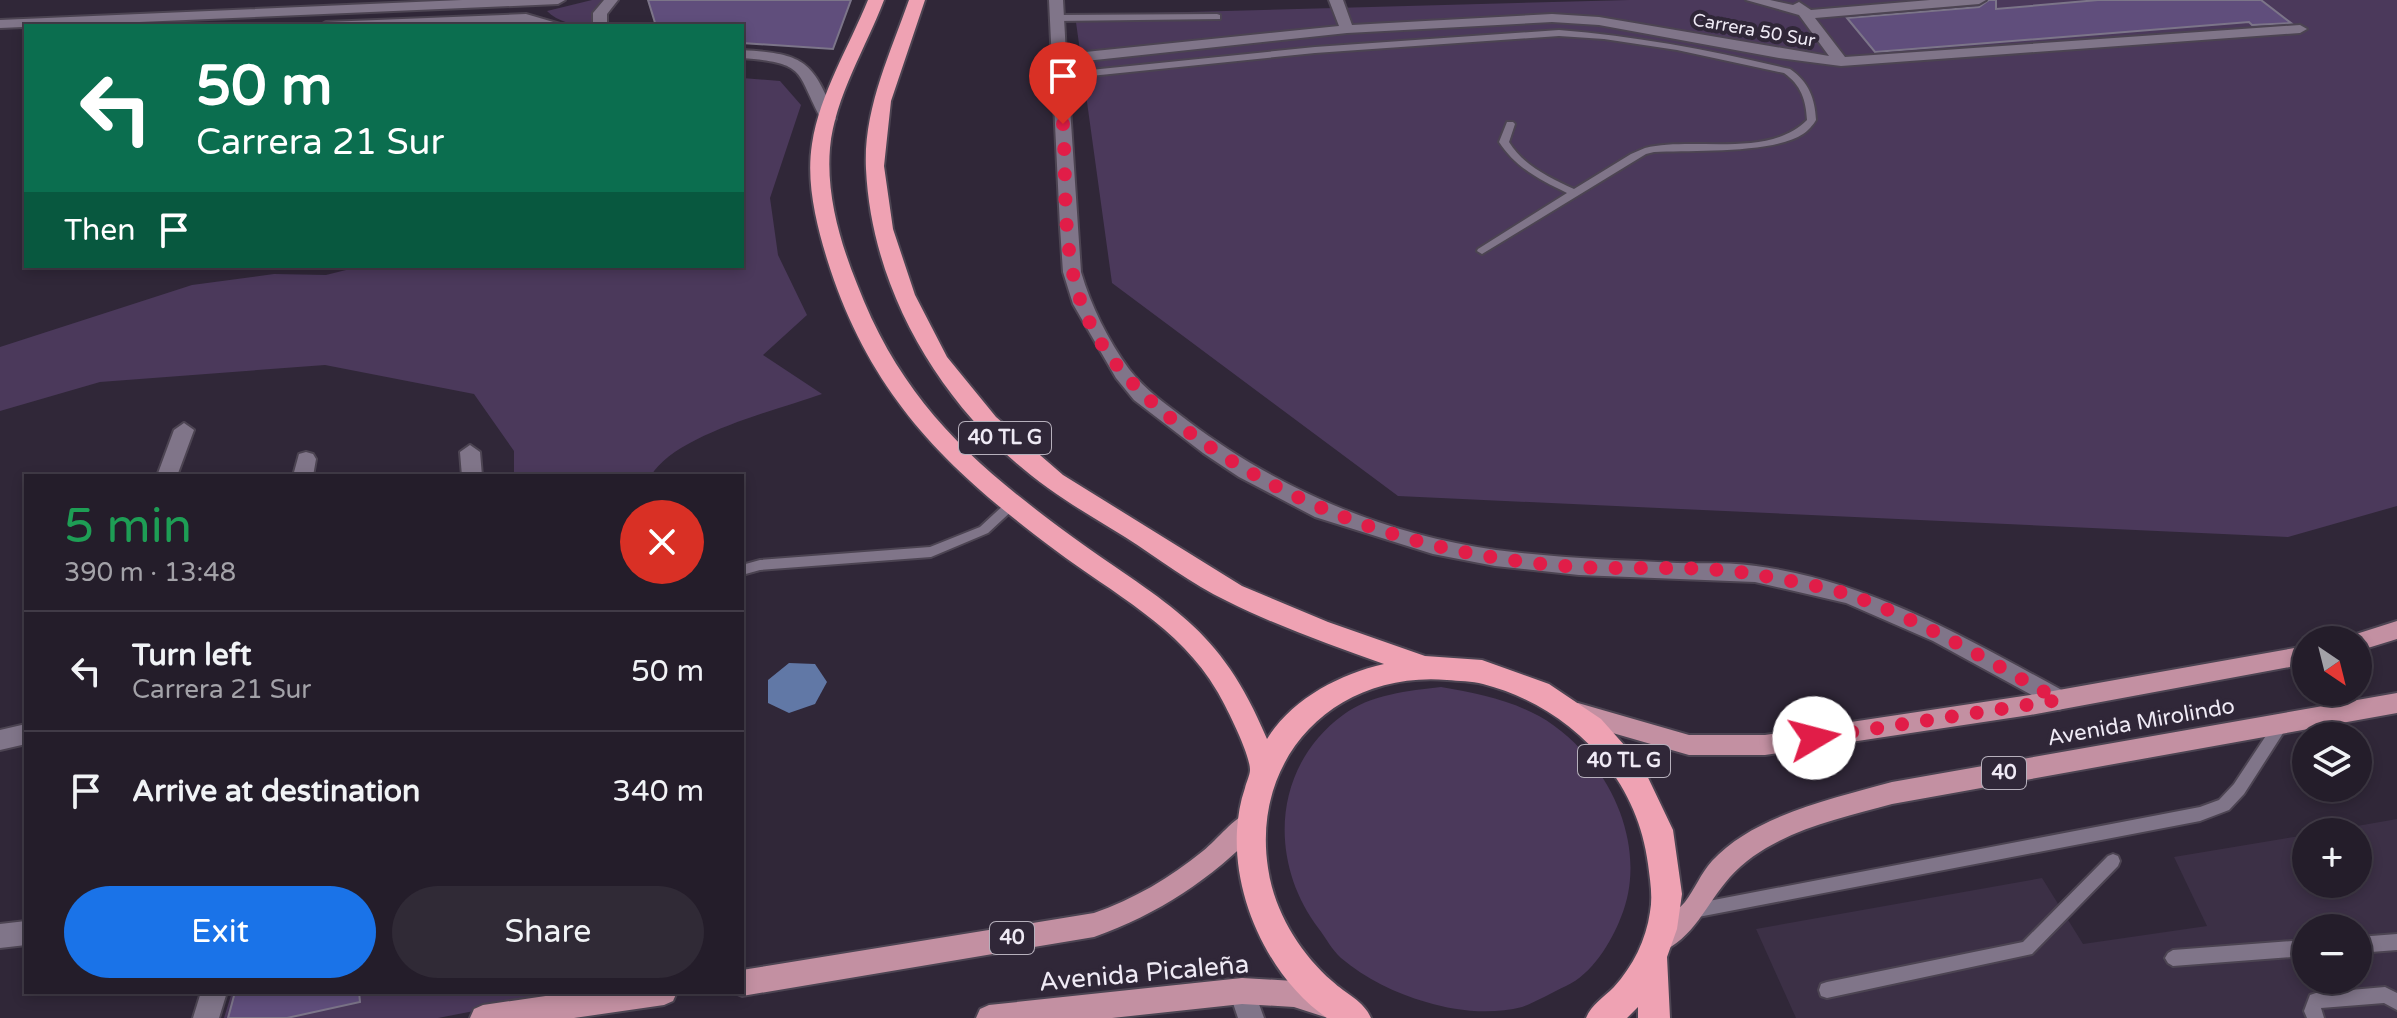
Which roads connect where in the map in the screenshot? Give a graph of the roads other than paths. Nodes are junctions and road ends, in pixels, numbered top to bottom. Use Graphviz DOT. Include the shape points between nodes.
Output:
graph roads {
  1 [pos="287,0"];
  2 [pos="558,0"];
  3 [pos="611,0"];
  4 [pos="876,0"];
  5 [pos="917,0"];
  6 [pos="1336,0"];
  7 [pos="1753,0"];
  8 [pos="1794,0"];
  9 [pos="1979,0"];
  10 [pos="539,2"];
  11 [pos="1056,9"];
  12 [pos="277,13"];
  13 [pos="1804,13"];
  14 [pos="1217,17"];
  15 [pos="526,18"];
  16 [pos="173,22"];
  17 [pos="0,24"];
  18 [pos="376,24"];
  19 [pos="552,24"];
  20 [pos="600,24"];
  21 [pos="1347,29"];
  22 [pos="2300,29"];
  23 [pos="24,36"];
  24 [pos="0,37"];
  25 [pos="744,54"];
  26 [pos="1841,62"];
  27 [pos="1060,68"];
  28 [pos="828,119"];
  29 [pos="1510,124"];
  30 [pos="1574,193"];
  31 [pos="1482,251"];
  32 [pos="184,430"];
  33 [pos="470,452"];
  34 [pos="168,474"];
  35 [pos="472,474"];
  36 [pos="1012,504"];
  37 [pos="744,569"];
  38 [pos="2397,630"];
  39 [pos="2372,638"];
  40 [pos="2292,658"];
  41 [pos="1425,667"];
  42 [pos="2059,700"];
  43 [pos="2397,703"];
  44 [pos="1573,711"];
  45 [pos="2282,723"];
  46 [pos="24,734"];
  47 [pos="0,740"];
  48 [pos="1264,770"];
  49 [pos="1251,822"];
  50 [pos="2113,861"];
  51 [pos="1693,911"];
  52 [pos="24,933"];
  53 [pos="0,936"];
  54 [pos="2397,942"];
  55 [pos="2372,944"];
  56 [pos="1656,949"];
  57 [pos="2292,949"];
  58 [pos="2173,958"];
  59 [pos="744,983"];
  60 [pos="1827,990"];
  61 [pos="1242,991"];
  62 [pos="213,994"];
  63 [pos="650,994"];
  64 [pos="2397,1002"];
  65 [pos="1352,1016"];
  66 [pos="206,1018"];
  67 [pos="483,1018"];
  68 [pos="989,1018"];
  69 [pos="1251,1018"];
  70 [pos="1602,1018"];
  71 [pos="1654,1018"];
  72 [pos="2316,1018"];
  1 -- 12 [label="street"];
  2 -- 10 [label="street"];
  3 -- 20 [label="street" via="600,13"];
  4 -- 28 [label="highway, 40 TL G"];
  5 -- 41 [label="highway, 40 TL G" via="882,101 875,166 883,229 905,295 938,361 988,423 1055,481 1233,593"];
  6 -- 21 [label="street"];
  7 -- 13 [label="street"];
  8 -- 13 [label="street"];
  9 -- 13 [label="street"];
  10 -- 12 [label="street"];
  10 -- 15 [label="street"];
  11 -- 14 [label="lane"];
  11 -- 27 [label="street"];
  12 -- 16 [label="street"];
  13 -- 26 [label="street"];
  15 -- 18 [label="street"];
  15 -- 19 [label="street"];
  16 -- 17 [label="street"];
  21 -- 26 [label="street, Carrera 50 Sur" via="1552,18 1599,21"];
  21 -- 27 [label="street, Carrera 50 Sur"];
  22 -- 26 [label="street, Carrera 50 Sur"];
  23 -- 24 [label="street"];
  25 -- 28 [label="street" via="799,63 810,74"];
  27 -- 30 [label="lane" via="1559,33 1677,47 1787,71 1801,80 1814,111 1814,122 1792,137 1748,146 1653,149"];
  27 -- 42 [label="street" via="1072,272 1082,304 1141,395 1246,472 1322,511 1433,546 1579,567 1755,574 1850,595 1941,635"];
  28 -- 36 [label="highway, 40 TL G" via="821,146 828,229 881,362 924,422"];
  29 -- 30 [label="lane" via="1504,142 1511,155"];
  30 -- 31 [label="lane"];
  32 -- 34 [label="street"];
  33 -- 35 [label="street"];
  36 -- 37 [label="lane" via="984,530 931,552"];
  36 -- 48 [label="highway, 40 TL G" via="1201,648 1238,703"];
  38 -- 39 [label="main road"];
  40 -- 42 [label="main road, Avenida Mirolindo"];
  41 -- 44 [label="highway, 40 TL G" via="1486,672"];
  41 -- 48 [label="highway, 40 TL G" via="1367,677 1317,704 1296,722"];
  42 -- 44 [label="main road, Avenida Mirolindo" via="1862,732 1727,747 1689,745"];
  43 -- 45 [label="main road, Avenida Mirolindo / 40"];
  44 -- 56 [label="highway, 40 TL G" via="1626,764 1660,831 1668,868 1667,904"];
  45 -- 51 [label="main road, Avenida Mirolindo / 40" via="1892,793 1818,813 1751,844 1721,869"];
  45 -- 51 [label="lane" via="2239,789 2224,805 2200,814"];
  46 -- 47 [label="street"];
  48 -- 49 [label="highway, 40 TL G"];
  49 -- 59 [label="main road, Avenida Picaleña / 40" via="1174,886 1132,913 1107,921"];
  49 -- 65 [label="highway, 40 TL G" via="1252,862 1262,904 1282,945 1311,982"];
  50 -- 60 [label="lane" via="2027,949"];
  51 -- 56 [label="main road, Avenida Mirolindo / 40"];
  52 -- 53 [label="street"];
  54 -- 55 [label="lane"];
  56 -- 70 [label="highway, 40 TL G" via="1635,986"];
  56 -- 71 [label="highway, 40 TL G"];
  57 -- 58 [label="lane"];
  61 -- 65 [label="main road, Avenida Picaleña" via="1294,994"];
  61 -- 68 [label="main road, Avenida Picaleña"];
  61 -- 69 [label="street"];
  62 -- 66 [label="street"];
  63 -- 67 [label="main road"];
  64 -- 72 [label="lane" via="2385,995 2316,1001"];
}
